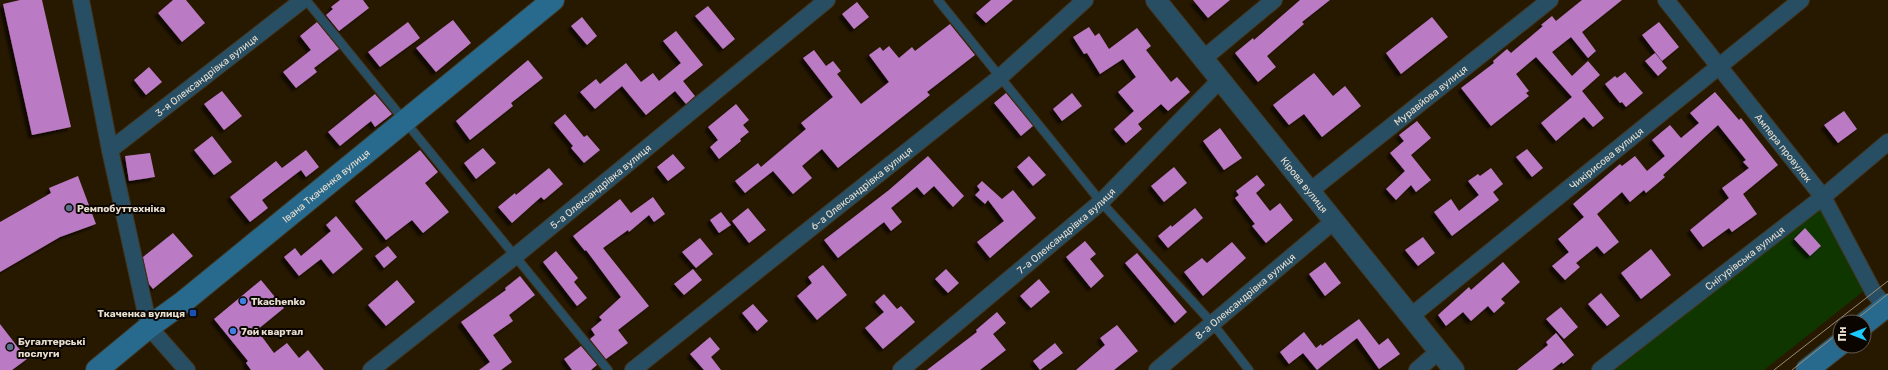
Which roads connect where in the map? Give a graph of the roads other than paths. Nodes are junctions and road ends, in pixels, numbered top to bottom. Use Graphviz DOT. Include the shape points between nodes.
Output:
graph roads {
  1 [pos="81,0"];
  2 [pos="303,0"];
  3 [pos="306,0"];
  4 [pos="553,0"];
  5 [pos="828,0"];
  6 [pos="938,0"];
  7 [pos="1085,0"];
  8 [pos="1156,0"];
  9 [pos="1274,0"];
  10 [pos="1550,0"];
  11 [pos="1666,0"];
  12 [pos="1800,0"];
  13 [pos="1203,59"];
  14 [pos="1718,67"];
  15 [pos="999,78"];
  16 [pos="1220,80"];
  17 [pos="405,119"];
  18 [pos="1888,142"];
  19 [pos="110,150"];
  20 [pos="1310,191"];
  21 [pos="1824,196"];
  22 [pos="1101,202"];
  23 [pos="1334,221"];
  24 [pos="514,257"];
  25 [pos="1887,306"];
  26 [pos="1411,316"];
  27 [pos="1872,318"];
  28 [pos="1213,324"];
  29 [pos="149,327"];
  30 [pos="1832,350"];
  31 [pos="1439,351"];
  32 [pos="97,370"];
  33 [pos="187,370"];
  34 [pos="371,370"];
  35 [pos="608,370"];
  36 [pos="633,370"];
  37 [pos="901,370"];
  38 [pos="1157,370"];
  39 [pos="1249,370"];
  40 [pos="1417,370"];
  41 [pos="1454,370"];
  42 [pos="1600,370"];
  43 [pos="1807,370"];
  1 -- 19 [label="street"];
  2 -- 19 [label="street, 3-я Олександрівка вулиця"];
  3 -- 17 [label="lane"];
  4 -- 17 [label="main road, Івана Ткаченка вулиця"];
  5 -- 24 [label="street, 5-а Олександрівка вулиця"];
  6 -- 15 [label="lane"];
  7 -- 15 [label="street, 6-а Олександрівка вулиця"];
  8 -- 13 [label="street, Кірова вулиця"];
  9 -- 13 [label="street"];
  10 -- 20 [label="street, Муравйова вулиця"];
  11 -- 14 [label="street, Ампера провулок"];
  12 -- 14 [label="street, Чикірисова вулиця"];
  13 -- 16 [label="street, Кірова вулиця"];
  14 -- 21 [label="street, Ампера провулок"];
  14 -- 26 [label="street, Чикірисова вулиця"];
  15 -- 22 [label="lane"];
  15 -- 36 [label="street, 6-а Олександрівка вулиця"];
  16 -- 20 [label="street, Кірова вулиця"];
  16 -- 22 [label="street, 7-а Олександрівка вулиця"];
  17 -- 24 [label="lane"];
  17 -- 29 [label="main road, Івана Ткаченка вулиця" via="179,306"];
  18 -- 21 [label="street, Снігурівська вулиця"];
  19 -- 29 [label="street"];
  20 -- 23 [label="street, Кірова вулиця"];
  21 -- 25 [label="street, Ампера провулок" via="1874,293"];
  21 -- 42 [label="street, Снігурівська вулиця"];
  22 -- 28 [label="lane"];
  22 -- 37 [label="street, 7-а Олександрівка вулиця"];
  23 -- 26 [label="street, Кірова вулиця"];
  23 -- 28 [label="street, 8-а Олександрівка вулиця"];
  24 -- 34 [label="street, 5-а Олександрівка вулиця"];
  24 -- 35 [label="lane"];
  25 -- 27 [label="main road"];
  26 -- 31 [label="street, Кірова вулиця"];
  28 -- 38 [label="street, 8-а Олександрівка вулиця"];
  28 -- 39 [label="lane"];
  29 -- 32 [label="main road, Івана Ткаченка вулиця"];
  29 -- 33 [label="street"];
  30 -- 43 [label="main road"];
  31 -- 40 [label="street"];
  31 -- 41 [label="street, Кірова вулиця"];
}
